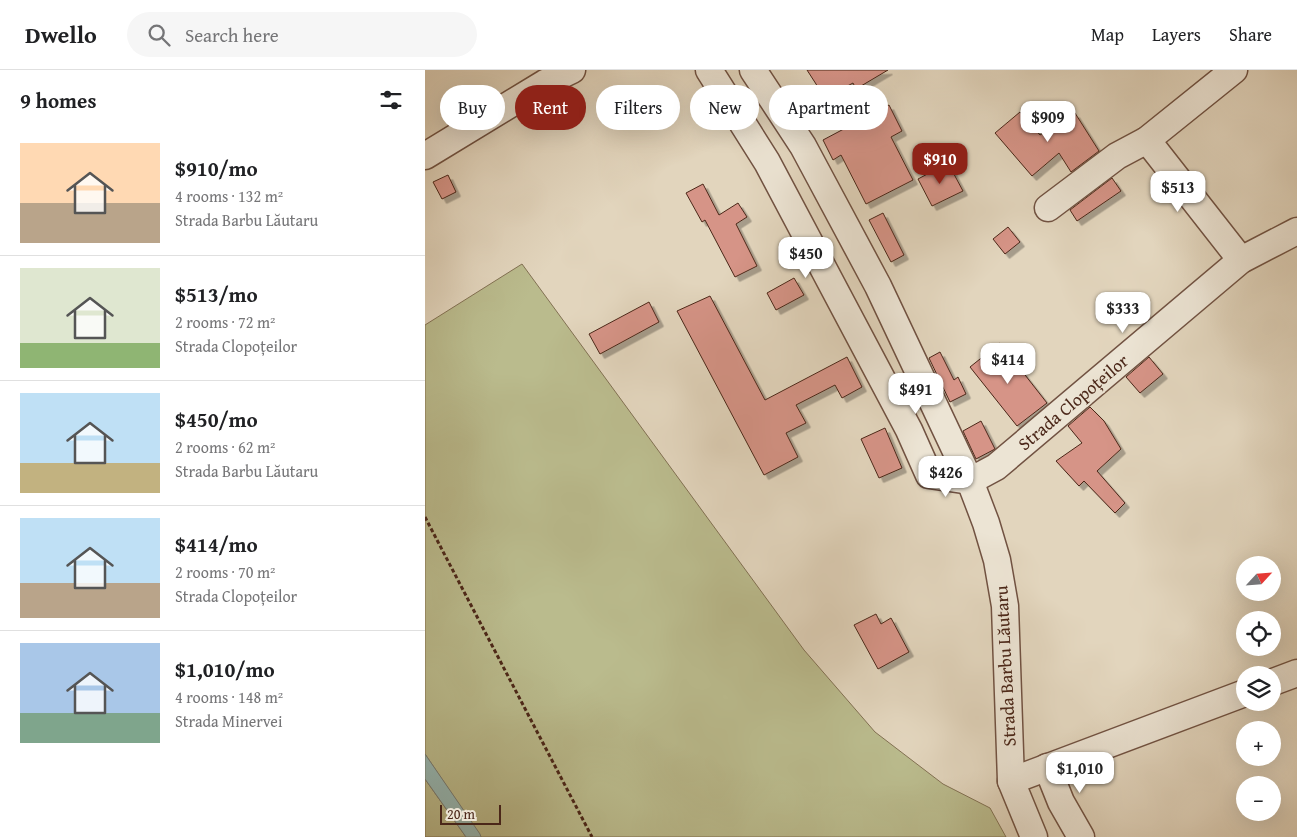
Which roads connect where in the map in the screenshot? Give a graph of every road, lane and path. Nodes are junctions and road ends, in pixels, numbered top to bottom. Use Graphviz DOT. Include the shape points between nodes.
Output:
graph roads {
  1 [pos="571,70"];
  2 [pos="709,70"];
  3 [pos="753,70"];
  4 [pos="1234,70"];
  5 [pos="548,76"];
  6 [pos="1147,140"];
  7 [pos="425,156"];
  8 [pos="1048,208"];
  9 [pos="1297,231"];
  10 [pos="1241,260"];
  11 [pos="970,481"];
  12 [pos="425,517"];
  13 [pos="1297,673"];
  14 [pos="1281,679"];
  15 [pos="1236,695"];
  16 [pos="1047,767"];
  17 [pos="1011,780"];
  18 [pos="592,837"];
  19 [pos="1034,837"];
  20 [pos="1081,837"];
  1 -- 5 [label="street"];
  2 -- 11 [label="street" via="767,162 909,430 929,475"];
  3 -- 11 [label="street, Strada Barbu Lăutaru" via="803,146 878,286"];
  4 -- 6 [label="street"];
  5 -- 7 [label="street"];
  6 -- 8 [label="street" via="1117,156"];
  6 -- 10 [label="street"];
  9 -- 10 [label="street, Strada Clopoțeilor"];
  10 -- 11 [label="street, Strada Clopoțeilor" via="996,467"];
  11 -- 17 [label="street, Strada Barbu Lăutaru" via="997,560 1005,606"];
  12 -- 18 [label="path"];
  13 -- 14 [label="street"];
  15 -- 16 [label="street"];
  16 -- 17 [label="street"];
  16 -- 20 [label="street" via="1061,802"];
  17 -- 19 [label="street, Strada Barbu Lăutaru"];
}
